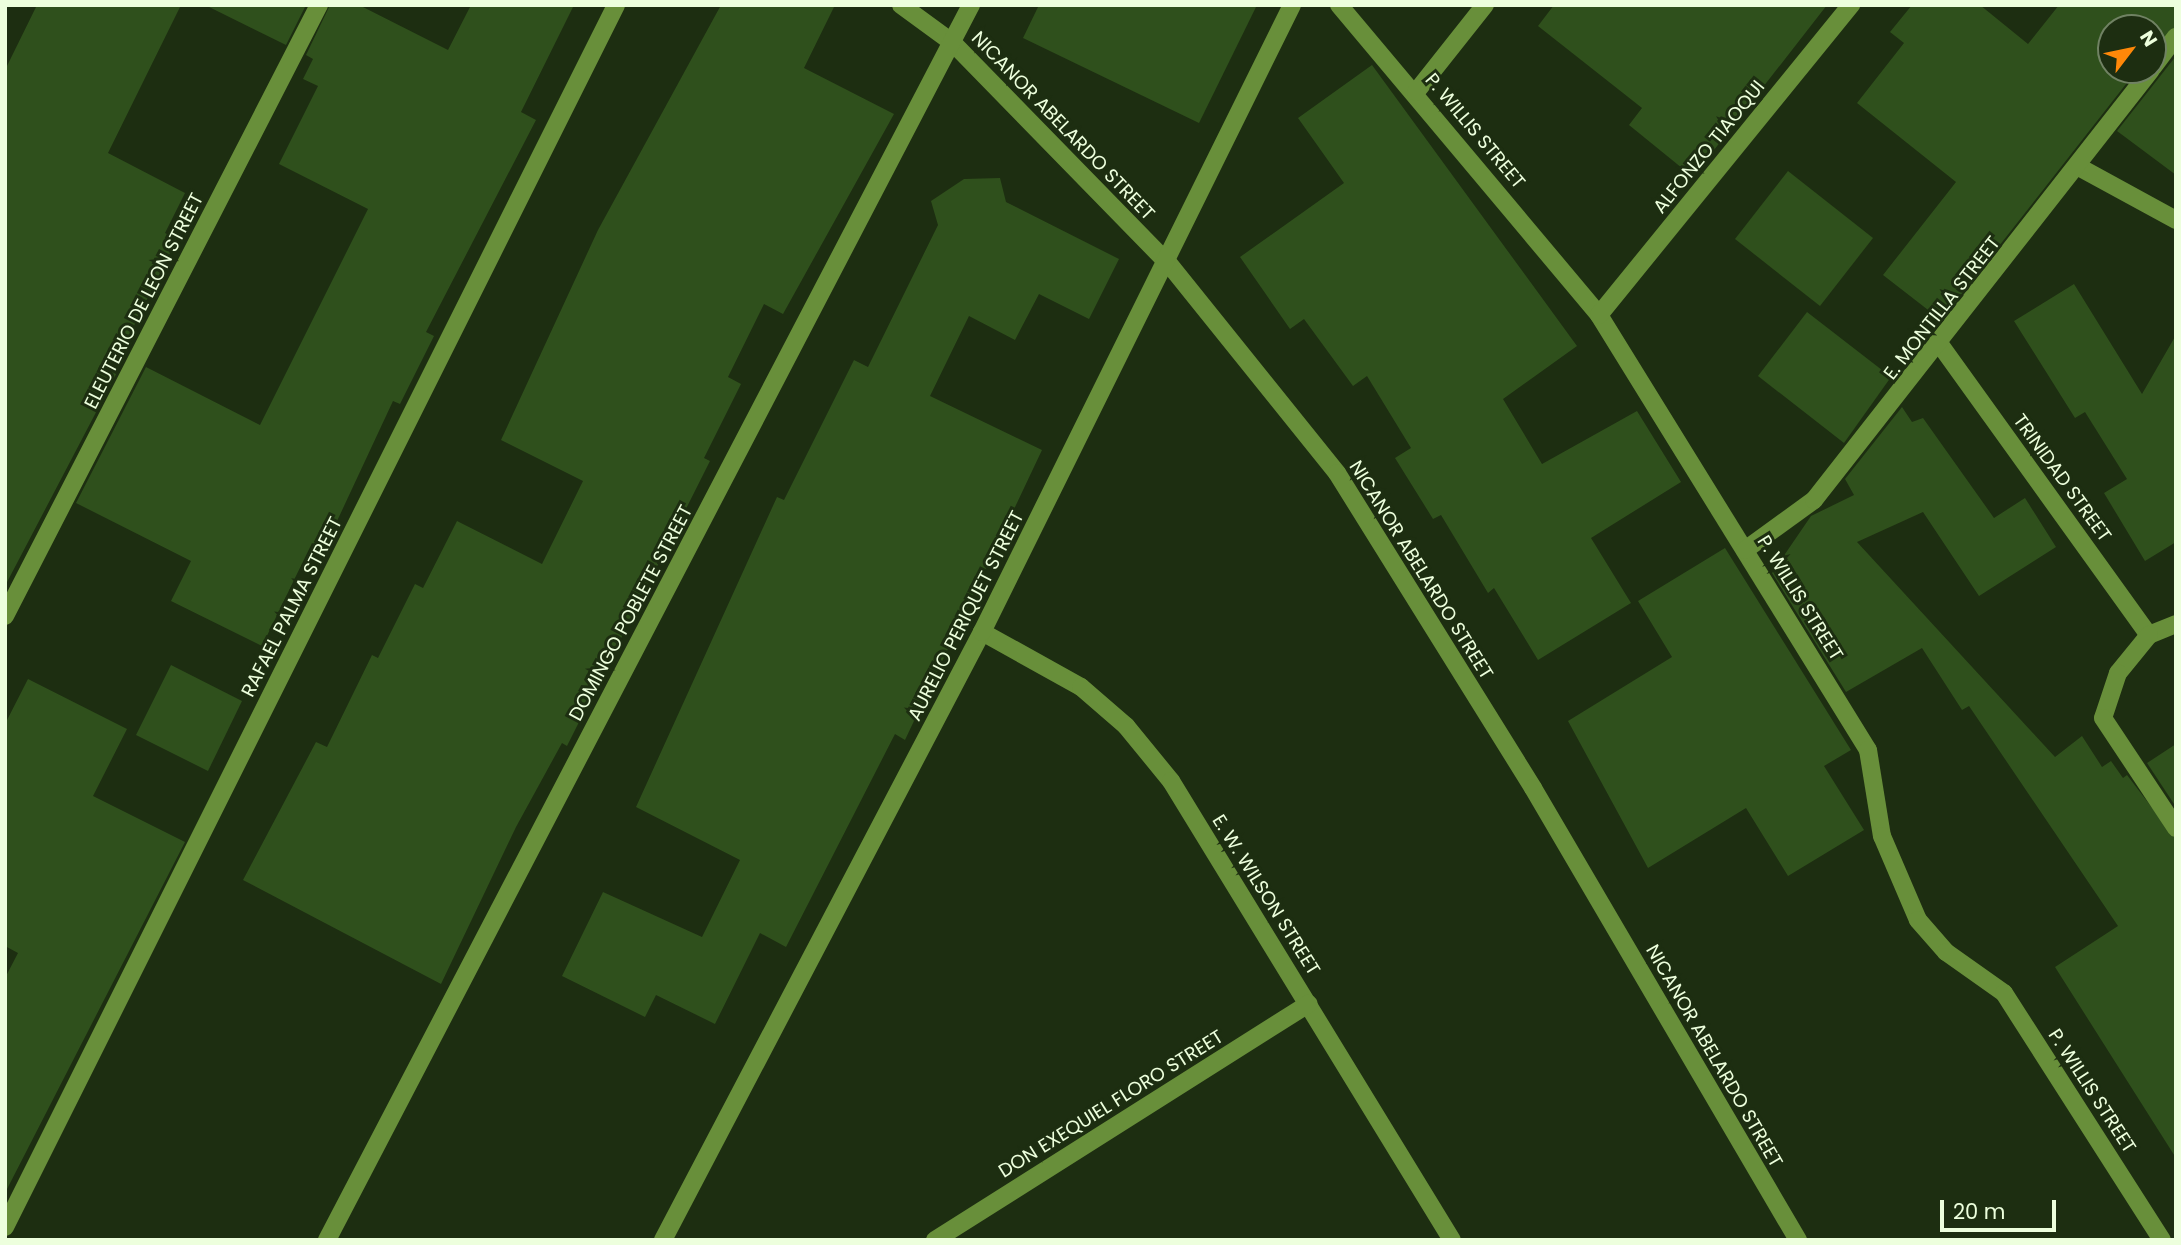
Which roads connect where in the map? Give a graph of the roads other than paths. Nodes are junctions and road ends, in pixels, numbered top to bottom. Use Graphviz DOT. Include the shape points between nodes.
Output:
graph roads {
  1 [pos="319,5"];
  2 [pos="617,5"];
  3 [pos="901,5"];
  4 [pos="971,5"];
  5 [pos="1292,5"];
  6 [pos="1339,5"];
  7 [pos="1485,5"];
  8 [pos="1851,5"];
  9 [pos="953,43"];
  10 [pos="2140,84"];
  11 [pos="1416,92"];
  12 [pos="2077,166"];
  13 [pos="2176,220"];
  14 [pos="1169,264"];
  15 [pos="1599,315"];
  16 [pos="1941,346"];
  17 [pos="1745,550"];
  18 [pos="5,616"];
  19 [pos="2176,624"];
  20 [pos="982,632"];
  21 [pos="2149,635"];
  22 [pos="2176,828"];
  23 [pos="1309,1004"];
  24 [pos="5,1227"];
  25 [pos="327,1240"];
  26 [pos="663,1240"];
  27 [pos="935,1240"];
  28 [pos="1452,1240"];
  29 [pos="1798,1240"];
  30 [pos="2162,1240"];
  1 -- 18 [label="street, ELEUTERIO DE LEON STREET"];
  2 -- 24 [label="street, RAFAEL PALMA STREET"];
  3 -- 9 [label="street, NICANOR ABELARDO STREET"];
  4 -- 9 [label="street, DOMINGO POBLETE STREET"];
  5 -- 14 [label="street, AURELIO PERIQUET STREET"];
  6 -- 11 [label="street, P. WILLIS STREET"];
  7 -- 11 [label="street"];
  8 -- 15 [label="street, ALFONZO TIAOQUI"];
  9 -- 14 [label="street, NICANOR ABELARDO STREET"];
  9 -- 25 [label="street, DOMINGO POBLETE STREET"];
  10 -- 12 [label="street, E. MONTILLA STREET"];
  11 -- 15 [label="street, P. WILLIS STREET"];
  12 -- 13 [label="street"];
  12 -- 16 [label="street, E. MONTILLA STREET"];
  14 -- 20 [label="street, AURELIO PERIQUET STREET"];
  14 -- 29 [label="street, NICANOR ABELARDO STREET" via="1337,473 1533,788"];
  15 -- 17 [label="street, P. WILLIS STREET"];
  16 -- 17 [label="street, E. MONTILLA STREET" via="1814,500"];
  16 -- 21 [label="street, TRINIDAD STREET"];
  17 -- 30 [label="street, P. WILLIS STREET" via="1868,750 1882,836 1918,920 1946,952 2004,993"];
  19 -- 21 [label="street"];
  20 -- 23 [label="street, E. W. WILSON STREET" via="1081,687 1126,726 1171,781"];
  20 -- 26 [label="street, AURELIO PERIQUET STREET"];
  21 -- 22 [label="street" via="2118,673 2103,718"];
  23 -- 27 [label="street, DON EXEQUIEL FLORO STREET"];
  23 -- 28 [label="street, E. W. WILSON STREET"];
}
